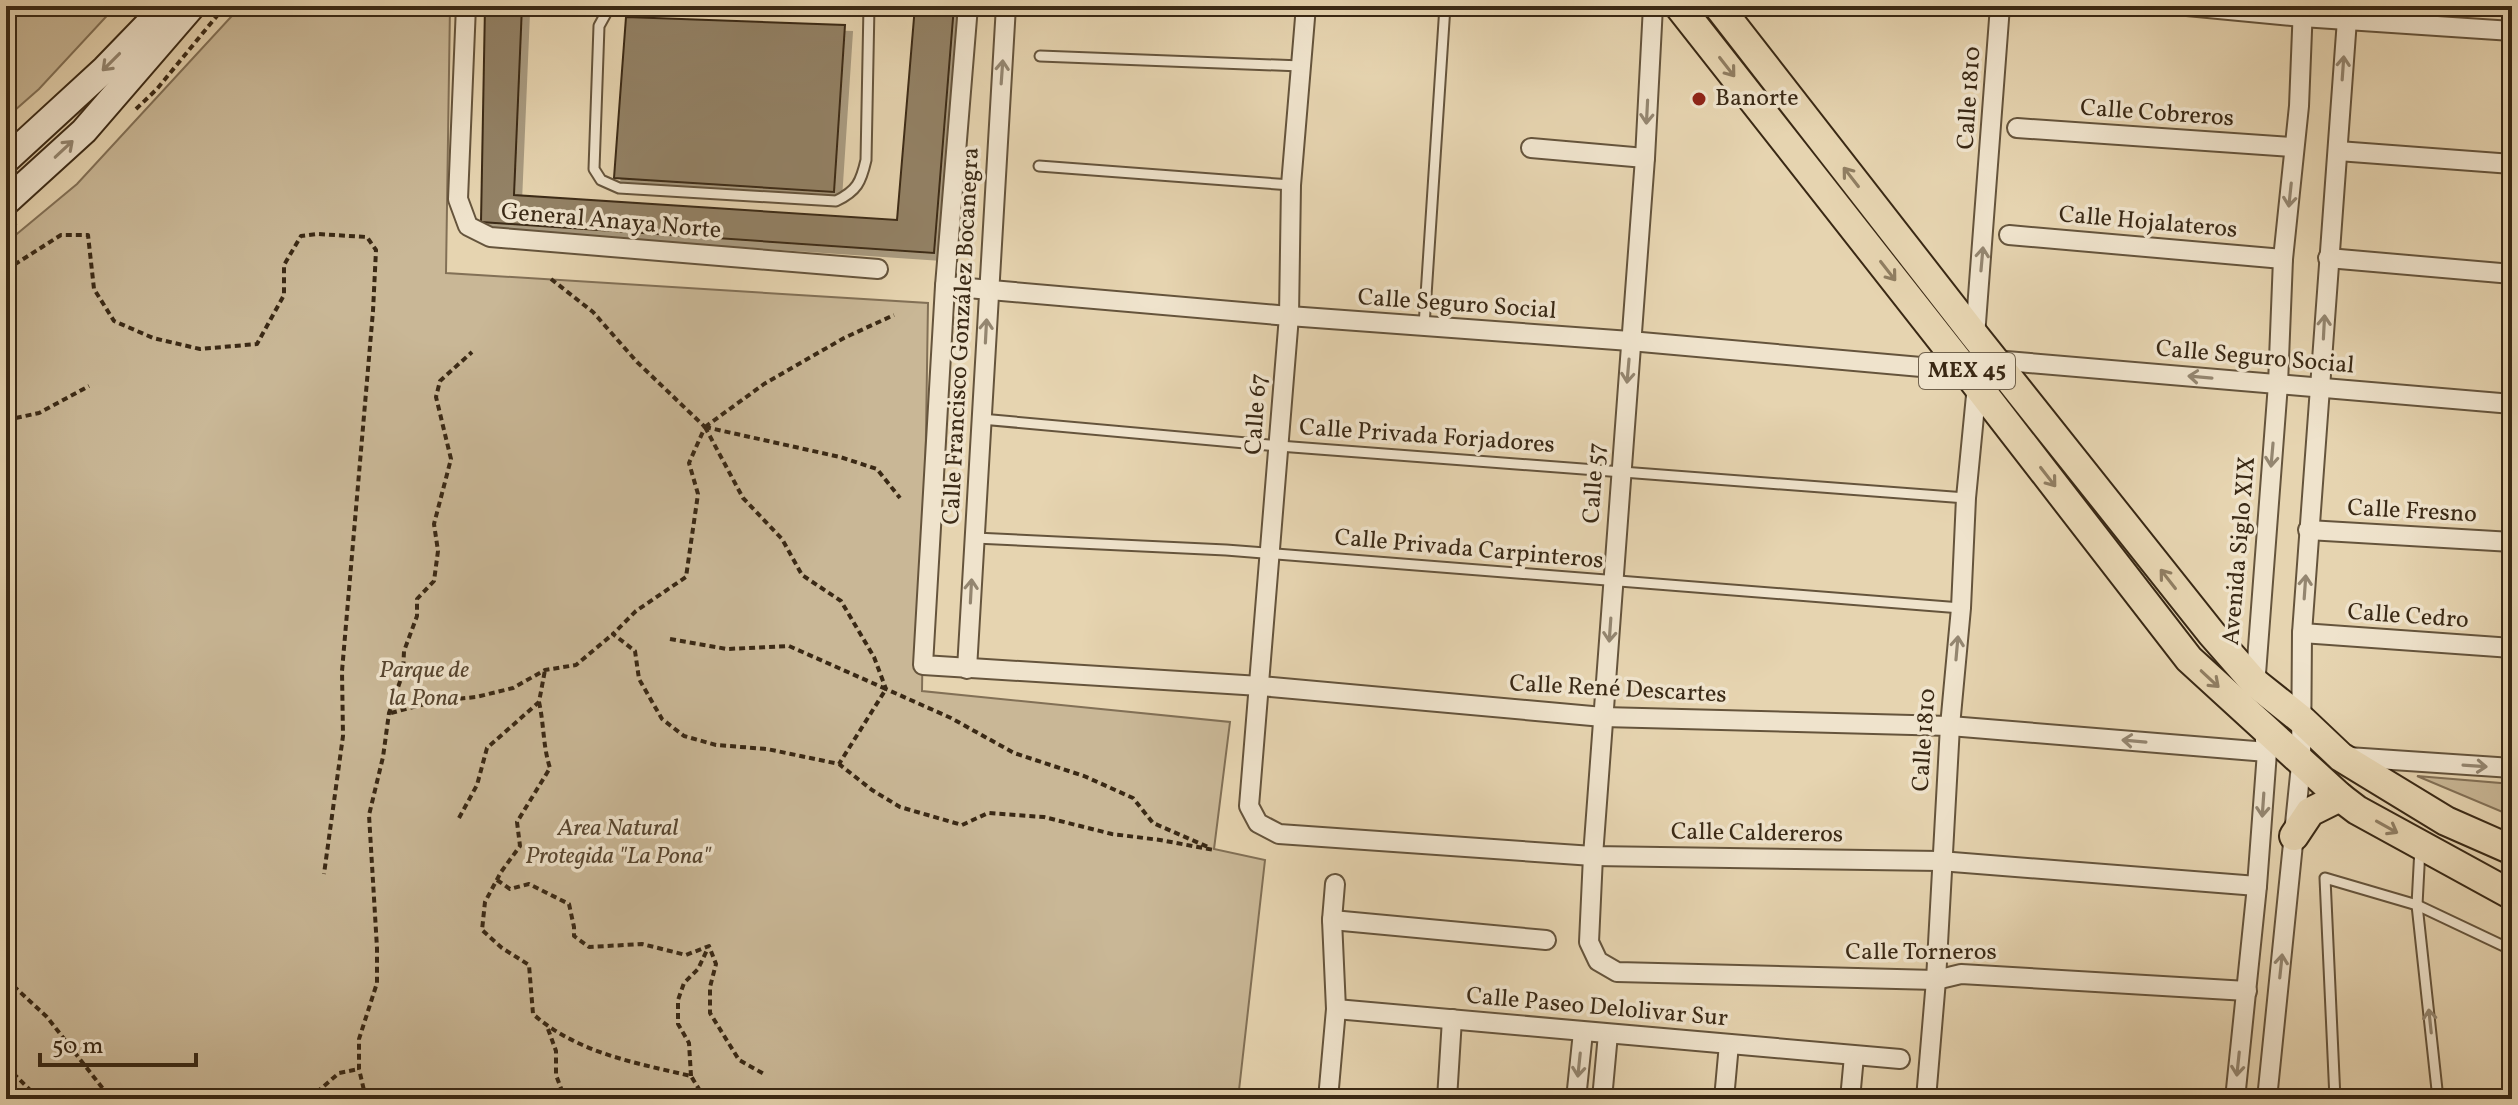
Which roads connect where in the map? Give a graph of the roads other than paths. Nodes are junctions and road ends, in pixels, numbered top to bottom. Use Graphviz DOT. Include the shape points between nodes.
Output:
graph roads {
  1 [pos="166,6"];
  2 [pos="192,6"];
  3 [pos="466,6"];
  4 [pos="610,6"];
  5 [pos="869,6"];
  6 [pos="968,6"];
  7 [pos="1006,6"];
  8 [pos="1306,6"];
  9 [pos="1445,6"];
  10 [pos="1653,6"];
  11 [pos="1679,6"];
  12 [pos="1718,6"];
  13 [pos="2000,6"];
  14 [pos="2187,6"];
  15 [pos="2302,12"];
  16 [pos="2347,12"];
  17 [pos="2512,31"];
  18 [pos="1040,56"];
  19 [pos="1301,66"];
  20 [pos="2017,128"];
  21 [pos="2293,147"];
  22 [pos="1531,148"];
  23 [pos="2338,151"];
  24 [pos="1645,158"];
  25 [pos="6,160"];
  26 [pos="2512,164"];
  27 [pos="1039,166"];
  28 [pos="1291,185"];
  29 [pos="6,202"];
  30 [pos="2009,235"];
  31 [pos="2328,258"];
  32 [pos="2283,259"];
  33 [pos="878,269"];
  34 [pos="2512,274"];
  35 [pos="945,286"];
  36 [pos="989,289"];
  37 [pos="1289,316"];
  38 [pos="1424,326"];
  39 [pos="1975,336"];
  40 [pos="1630,341"];
  41 [pos="1994,360"];
  42 [pos="1972,378"];
  43 [pos="2278,384"];
  44 [pos="2321,388"];
  45 [pos="2512,404"];
  46 [pos="981,419"];
  47 [pos="1279,446"];
  48 [pos="1620,473"];
  49 [pos="1966,498"];
  50 [pos="2308,530"];
  51 [pos="974,538"];
  52 [pos="2512,542"];
  53 [pos="1271,554"];
  54 [pos="1613,581"];
  55 [pos="1961,608"];
  56 [pos="2302,633"];
  57 [pos="2512,648"];
  58 [pos="923,665"];
  59 [pos="967,669"];
  60 [pos="2254,682"];
  61 [pos="1260,686"];
  62 [pos="1603,717"];
  63 [pos="2303,721"];
  64 [pos="1950,726"];
  65 [pos="2265,740"];
  66 [pos="2341,757"];
  67 [pos="2301,765"];
  68 [pos="2512,768"];
  69 [pos="2340,797"];
  70 [pos="1258,823"];
  71 [pos="2294,836"];
  72 [pos="2420,845"];
  73 [pos="2512,850"];
  74 [pos="1593,856"];
  75 [pos="1940,861"];
  76 [pos="1335,884"];
  77 [pos="2257,886"];
  78 [pos="2512,895"];
  79 [pos="2417,905"];
  80 [pos="1332,920"];
  81 [pos="1546,940"];
  82 [pos="2512,950"];
  83 [pos="1598,961"];
  84 [pos="1936,980"];
  85 [pos="2247,991"];
  86 [pos="1336,1009"];
  87 [pos="1452,1019"];
  88 [pos="1583,1032"];
  89 [pos="1608,1034"];
  90 [pos="1729,1044"];
  91 [pos="1854,1056"];
  92 [pos="1900,1059"];
  93 [pos="1328,1099"];
  94 [pos="1447,1099"];
  95 [pos="1576,1099"];
  96 [pos="1602,1099"];
  97 [pos="1724,1099"];
  98 [pos="1850,1099"];
  99 [pos="1926,1099"];
  100 [pos="2235,1099"];
  101 [pos="2267,1099"];
  102 [pos="2335,1099"];
  103 [pos="2438,1099"];
  1 -- 25 [label="main road, one-way"];
  29 -- 2 [label="main road, one-way" via="84,131"];
  3 -- 33 [label="street, General Anaya Norte" via="458,199 468,226 490,237"];
  4 -- 5 [label="lane" via="599,26 594,169 601,180 619,188 836,201 861,180 866,160"];
  6 -- 35 [label="street, Calle Francisco González Bocanegra"];
  36 -- 7 [label="street, Calle Francisco González Bocanegra, one-way"];
  8 -- 19 [label="street, Calle 67"];
  9 -- 38 [label="lane"];
  10 -- 24 [label="street, Calle 57, one-way"];
  11 -- 42 [label="main road, MEX 45, one-way"];
  39 -- 12 [label="main road, MEX 45, one-way"];
  39 -- 13 [label="street, Calle 1810, one-way"];
  14 -- 15 [label="street"];
  15 -- 16 [label="street"];
  15 -- 21 [label="street, Avenida Siglo XIX"];
  16 -- 17 [label="street"];
  23 -- 16 [label="street, one-way"];
  18 -- 19 [label="lane"];
  19 -- 28 [label="street, Calle 67"];
  20 -- 21 [label="street, Calle Cobreros"];
  21 -- 32 [label="street, Avenida Siglo XIX, one-way"];
  22 -- 24 [label="street"];
  23 -- 26 [label="street"];
  23 -- 31 [label="street"];
  24 -- 40 [label="street, Calle 57"];
  27 -- 28 [label="lane"];
  28 -- 37 [label="street, Calle 67"];
  30 -- 32 [label="street, Calle Hojalateros"];
  31 -- 34 [label="street"];
  44 -- 31 [label="street, one-way"];
  32 -- 43 [label="street, Avenida Siglo XIX"];
  35 -- 36 [label="street, Calle Seguro Social"];
  35 -- 58 [label="street, Calle Francisco González Bocanegra"];
  36 -- 37 [label="street, Calle Seguro Social"];
  46 -- 36 [label="street, Calle Francisco González Bocanegra, one-way"];
  37 -- 38 [label="street, Calle Seguro Social"];
  37 -- 47 [label="street, Calle 67"];
  38 -- 40 [label="street, Calle Seguro Social"];
  39 -- 41 [label="main road, MEX 45"];
  40 -- 42 [label="street, Calle Seguro Social"];
  40 -- 48 [label="street, Calle 57, one-way"];
  43 -- 41 [label="street, Calle Seguro Social, one-way"];
  60 -- 41 [label="main road, MEX 45, one-way"];
  42 -- 49 [label="street, Calle 1810"];
  42 -- 65 [label="main road, MEX 45, one-way" via="2189,659"];
  43 -- 44 [label="street, Calle Seguro Social"];
  43 -- 60 [label="street, Avenida Siglo XIX, one-way"];
  44 -- 45 [label="street, Calle Seguro Social"];
  44 -- 50 [label="street"];
  46 -- 47 [label="lane, Calle Privada Forjadores"];
  46 -- 51 [label="street, Calle Francisco González Bocanegra"];
  47 -- 48 [label="lane, Calle Privada Forjadores"];
  47 -- 53 [label="street, Calle 67"];
  48 -- 49 [label="lane, Calle Privada Forjadores"];
  48 -- 54 [label="street, Calle 57"];
  49 -- 55 [label="street, Calle 1810"];
  50 -- 52 [label="street, Calle Fresno"];
  56 -- 50 [label="street, one-way"];
  51 -- 53 [label="lane, Calle Privada Carpinteros"];
  59 -- 51 [label="street, Calle Francisco González Bocanegra, one-way"];
  53 -- 54 [label="lane, Calle Privada Carpinteros"];
  53 -- 61 [label="street, Calle 67"];
  54 -- 55 [label="lane, Calle Privada Carpinteros"];
  54 -- 62 [label="street, Calle 57, one-way"];
  64 -- 55 [label="street, Calle 1810, one-way"];
  56 -- 57 [label="street, Calle Cedro"];
  56 -- 63 [label="street"];
  58 -- 59 [label="street, Calle René Descartes"];
  59 -- 61 [label="street, Calle René Descartes"];
  60 -- 63 [label="main road, MEX 45"];
  60 -- 65 [label="street, Avenida Siglo XIX"];
  61 -- 62 [label="street, Calle René Descartes"];
  61 -- 70 [label="street, Calle 67" via="1249,806"];
  62 -- 64 [label="street, Calle René Descartes"];
  62 -- 74 [label="street, Calle 57"];
  63 -- 66 [label="main road, MEX 45"];
  63 -- 67 [label="street"];
  65 -- 64 [label="street, Calle René Descartes, one-way"];
  64 -- 75 [label="street, Calle 1810"];
  65 -- 67 [label="main road, MEX 45"];
  65 -- 77 [label="street, Avenida Siglo XIX, one-way"];
  66 -- 68 [label="street, one-way"];
  66 -- 73 [label="main road, MEX 45" via="2446,821"];
  67 -- 69 [label="main road, MEX 45"];
  67 -- 71 [label="street"];
  69 -- 71 [label="main road" via="2310,812"];
  69 -- 72 [label="main road, MEX 45, one-way"];
  70 -- 74 [label="street, Calle Caldereros" via="1279,834"];
  101 -- 71 [label="street, one-way"];
  72 -- 78 [label="main road, MEX 45"];
  72 -- 79 [label="lane"];
  74 -- 75 [label="street, Calle Caldereros"];
  74 -- 83 [label="street, Calle 57" via="1589,942"];
  75 -- 77 [label="street, Calle Caldereros"];
  75 -- 84 [label="street, Calle 1810"];
  76 -- 80 [label="street"];
  77 -- 85 [label="street, Avenida Siglo XIX"];
  79 -- 82 [label="lane"];
  79 -- 102 [label="lane" via="2325,878"];
  103 -- 79 [label="lane, one-way"];
  80 -- 81 [label="street"];
  80 -- 86 [label="street"];
  83 -- 84 [label="street, Calle Torneros" via="1617,972"];
  84 -- 85 [label="street, Calle Torneros" via="1961,974"];
  84 -- 99 [label="street, Calle 1810"];
  85 -- 100 [label="street, Avenida Siglo XIX, one-way"];
  86 -- 87 [label="street, Calle Paseo Delolivar Sur"];
  86 -- 93 [label="street"];
  87 -- 88 [label="street, Calle Paseo Delolivar Sur"];
  87 -- 94 [label="street"];
  88 -- 89 [label="street, Calle Paseo Delolivar Sur"];
  88 -- 95 [label="street, one-way"];
  89 -- 90 [label="street, Calle Paseo Delolivar Sur"];
  89 -- 96 [label="street"];
  90 -- 91 [label="street, Calle Paseo Delolivar Sur"];
  90 -- 97 [label="street"];
  91 -- 92 [label="street, Calle Paseo Delolivar Sur"];
  91 -- 98 [label="street"];
}
